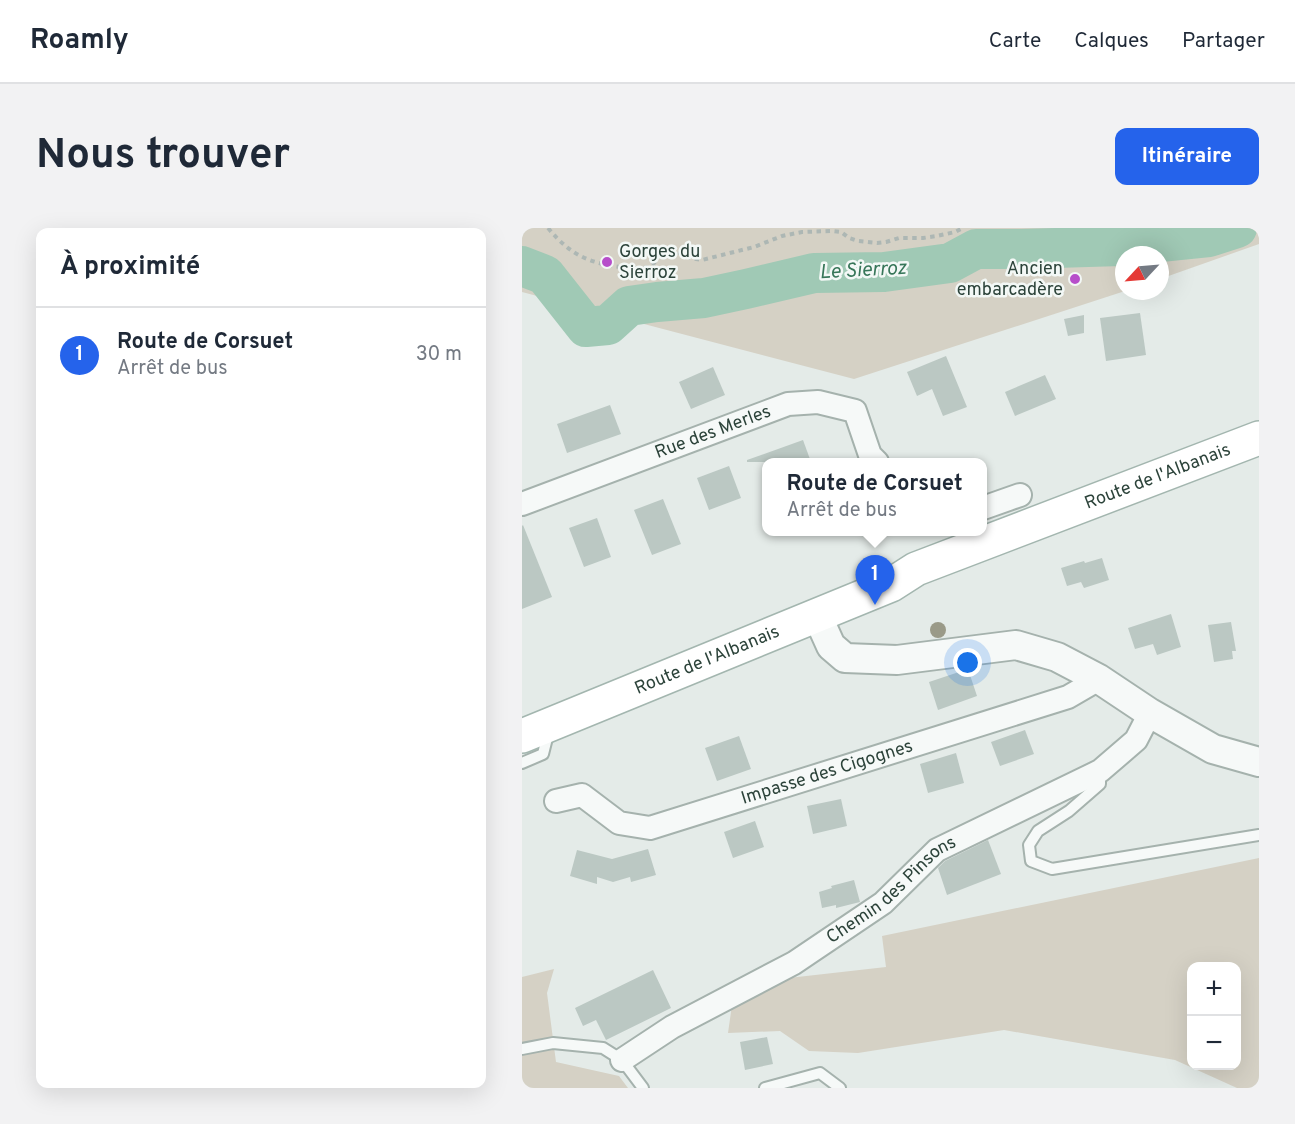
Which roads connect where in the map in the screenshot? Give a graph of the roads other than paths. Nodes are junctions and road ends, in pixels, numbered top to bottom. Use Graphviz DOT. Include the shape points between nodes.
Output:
graph roads {
  1 [pos="1259,438"];
  2 [pos="873,458"];
  3 [pos="1259,461"];
  4 [pos="1020,495"];
  5 [pos="522,504"];
  6 [pos="987,507"];
  7 [pos="891,585"];
  8 [pos="817,615"];
  9 [pos="1099,679"];
  10 [pos="1150,713"];
  11 [pos="536,730"];
  12 [pos="1259,762"];
  13 [pos="522,763"];
  14 [pos="1100,771"];
  15 [pos="556,801"];
  16 [pos="1259,835"];
  17 [pos="522,1048"];
  18 [pos="622,1059"];
  19 [pos="643,1088"];
  20 [pos="765,1088"];
  21 [pos="840,1088"];
  1 -- 7 [label="main road, Route de l'Albanais" via="916,569"];
  2 -- 5 [label="street, Rue des Merles" via="855,411 818,402 788,404"];
  3 -- 7 [label="main road, Route de l'Albanais" via="920,584"];
  4 -- 6 [label="street"];
  7 -- 8 [label="main road, Route de l'Albanais"];
  8 -- 9 [label="street" via="831,646 845,658 897,660 1016,645 1057,657"];
  8 -- 11 [label="main road, Route de l'Albanais"];
  9 -- 10 [label="street"];
  9 -- 15 [label="street, Impasse des Cigognes" via="1068,697 650,828 619,823 582,795"];
  10 -- 12 [label="street" via="1213,749"];
  10 -- 14 [label="street, Chemin des Pinsons" via="1136,740"];
  11 -- 13 [label="lane" via="543,754"];
  14 -- 16 [label="lane" via="1100,784 1038,831 1029,845 1031,861 1052,869"];
  14 -- 18 [label="street, Chemin des Pinsons" via="937,850 884,903 794,963 672,1027"];
  17 -- 18 [label="lane" via="553,1042 603,1047"];
  18 -- 19 [label="lane"];
  20 -- 21 [label="lane" via="820,1073"];
}
